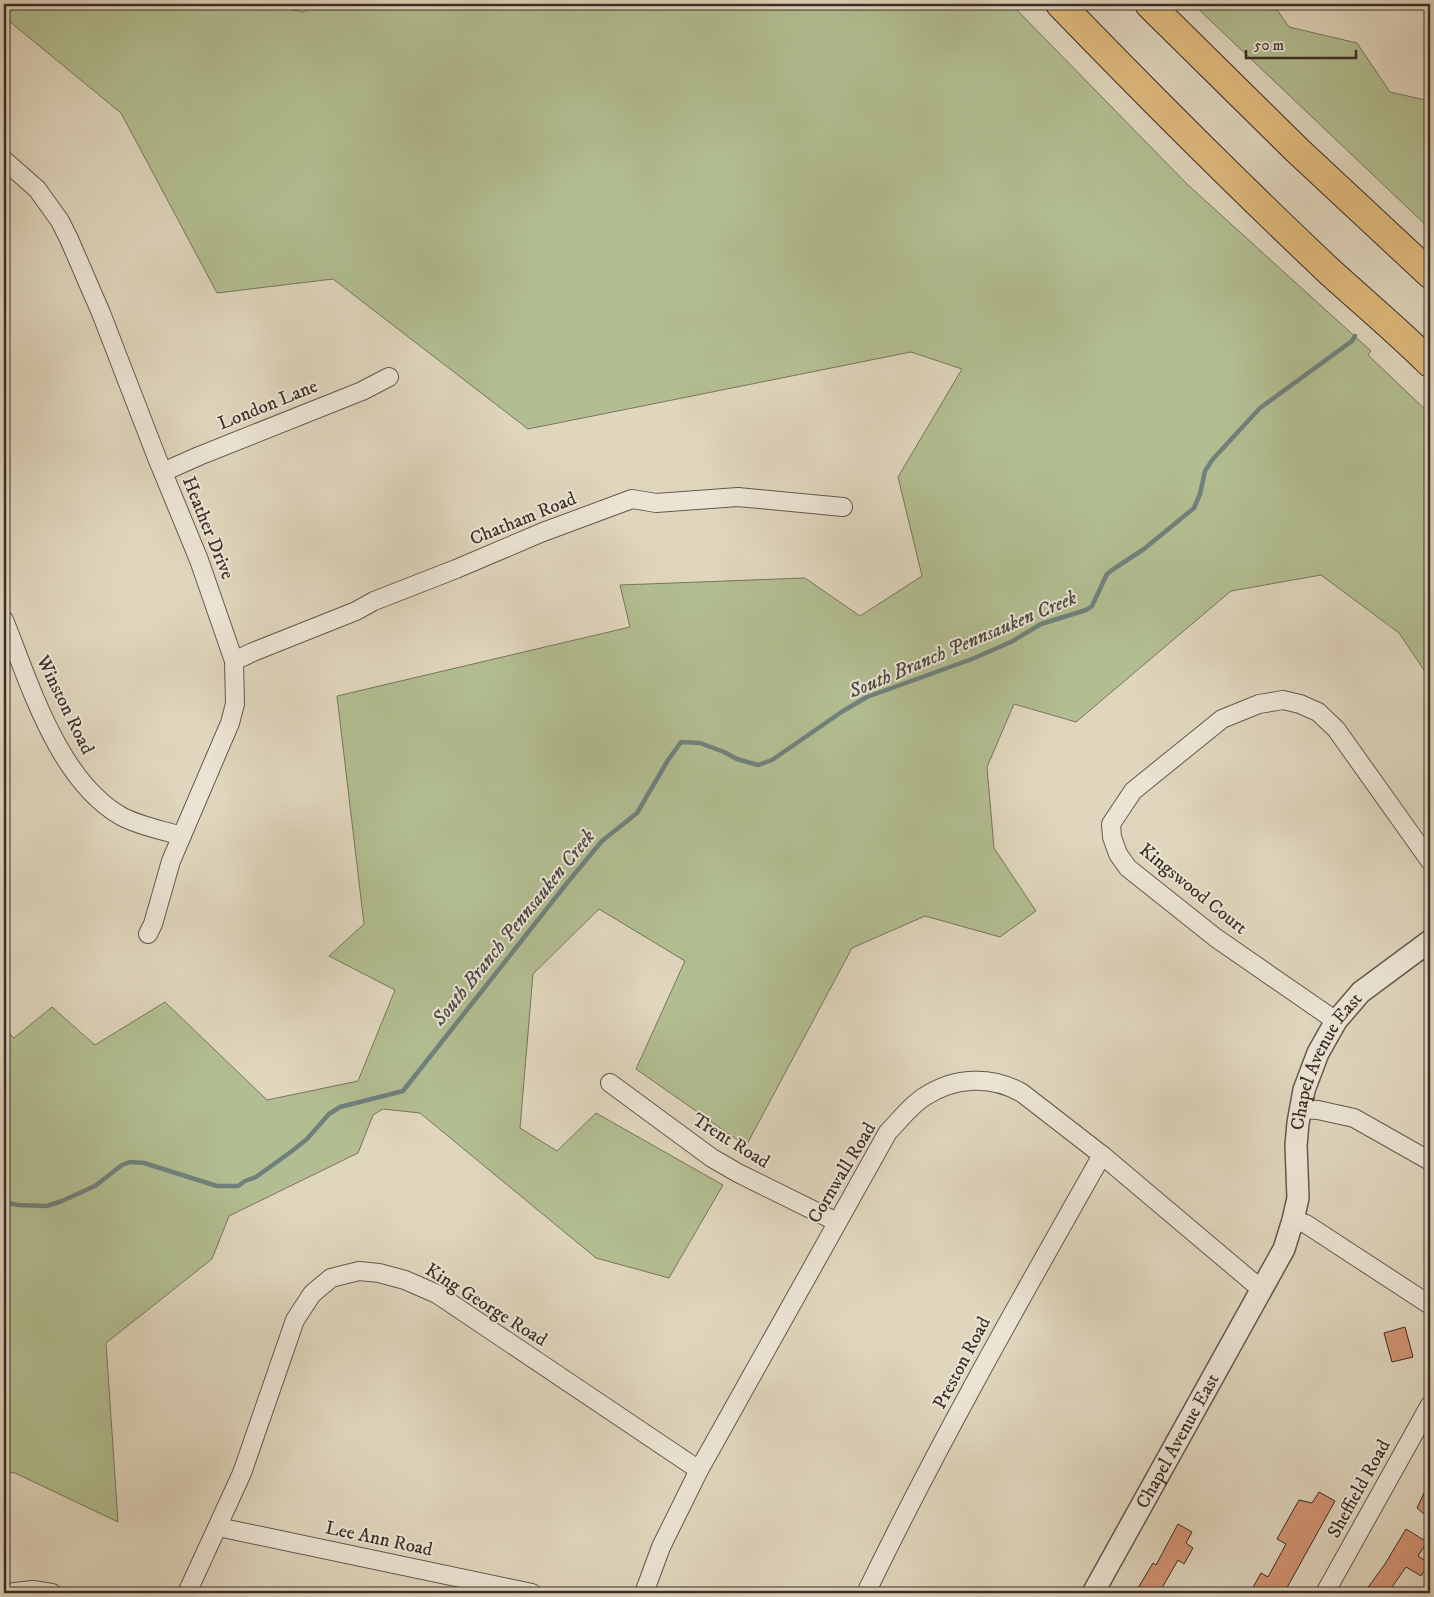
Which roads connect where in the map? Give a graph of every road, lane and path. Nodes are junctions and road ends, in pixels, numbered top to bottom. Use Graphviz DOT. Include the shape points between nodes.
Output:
graph roads {
  1 [pos="1060,4"];
  2 [pos="1149,4"];
  3 [pos="4,160"];
  4 [pos="1430,274"];
  5 [pos="1430,363"];
  6 [pos="389,377"];
  7 [pos="163,472"];
  8 [pos="843,507"];
  9 [pos="4,620"];
  10 [pos="234,661"];
  11 [pos="182,836"];
  12 [pos="1430,861"];
  13 [pos="148,934"];
  14 [pos="1430,941"];
  15 [pos="1336,1021"];
  16 [pos="610,1083"];
  17 [pos="1301,1109"];
  18 [pos="1102,1155"];
  19 [pos="1430,1161"];
  20 [pos="1293,1220"];
  21 [pos="837,1222"];
  22 [pos="1262,1290"];
  23 [pos="1430,1305"];
  24 [pos="1430,1405"];
  25 [pos="699,1470"];
  26 [pos="218,1527"];
  27 [pos="6,1593"];
  28 [pos="52,1593"];
  29 [pos="187,1593"];
  30 [pos="532,1593"];
  31 [pos="644,1593"];
  32 [pos="866,1593"];
  33 [pos="1093,1593"];
  34 [pos="1325,1593"];
  1 -- 5 [label="highway" via="1243,188"];
  2 -- 4 [label="highway" via="1297,150"];
  3 -- 7 [label="street, Heather Drive" via="37,189 69,239"];
  6 -- 7 [label="street, London Lane"];
  7 -- 10 [label="street, Heather Drive" via="199,560"];
  8 -- 10 [label="street, Chatham Road" via="738,497 656,503 632,500 543,532"];
  9 -- 11 [label="street, Winston Road" via="55,741 79,777 121,816"];
  10 -- 11 [label="street, Heather Drive" via="235,704 230,723"];
  11 -- 13 [label="street, Heather Drive"];
  12 -- 15 [label="street, Kingswood Court" via="1336,729 1318,712 1283,700 1259,704 1222,719 1133,791 1111,824 1118,854 1128,868 1216,938"];
  14 -- 15 [label="street, Chapel Avenue East" via="1361,992"];
  15 -- 17 [label="street, Chapel Avenue East" via="1318,1053 1304,1090"];
  16 -- 21 [label="street, Trent Road" via="712,1158"];
  17 -- 19 [label="street" via="1354,1118"];
  17 -- 20 [label="street, Chapel Avenue East" via="1296,1145 1298,1198"];
  18 -- 21 [label="street, Cornwall Road" via="1011,1087 981,1079 960,1082 939,1088 922,1098 888,1132"];
  18 -- 22 [label="street, Cornwall Road"];
  18 -- 32 [label="street, Preston Road" via="998,1340"];
  20 -- 22 [label="street, Chapel Avenue East" via="1284,1249"];
  20 -- 23 [label="street" via="1306,1224"];
  21 -- 25 [label="street, Cornwall Road"];
  22 -- 33 [label="street, Chapel Avenue East"];
  24 -- 34 [label="street, Sheffield Road"];
  25 -- 26 [label="street, King George Road" via="437,1294 405,1280 359,1271 332,1278 312,1294 295,1320 242,1473"];
  25 -- 31 [label="street, Cornwall Road"];
  26 -- 29 [label="street, King George Road"];
  26 -- 30 [label="street, Lee Ann Road"];
  27 -- 28 [label="street" via="33,1590"];
}
